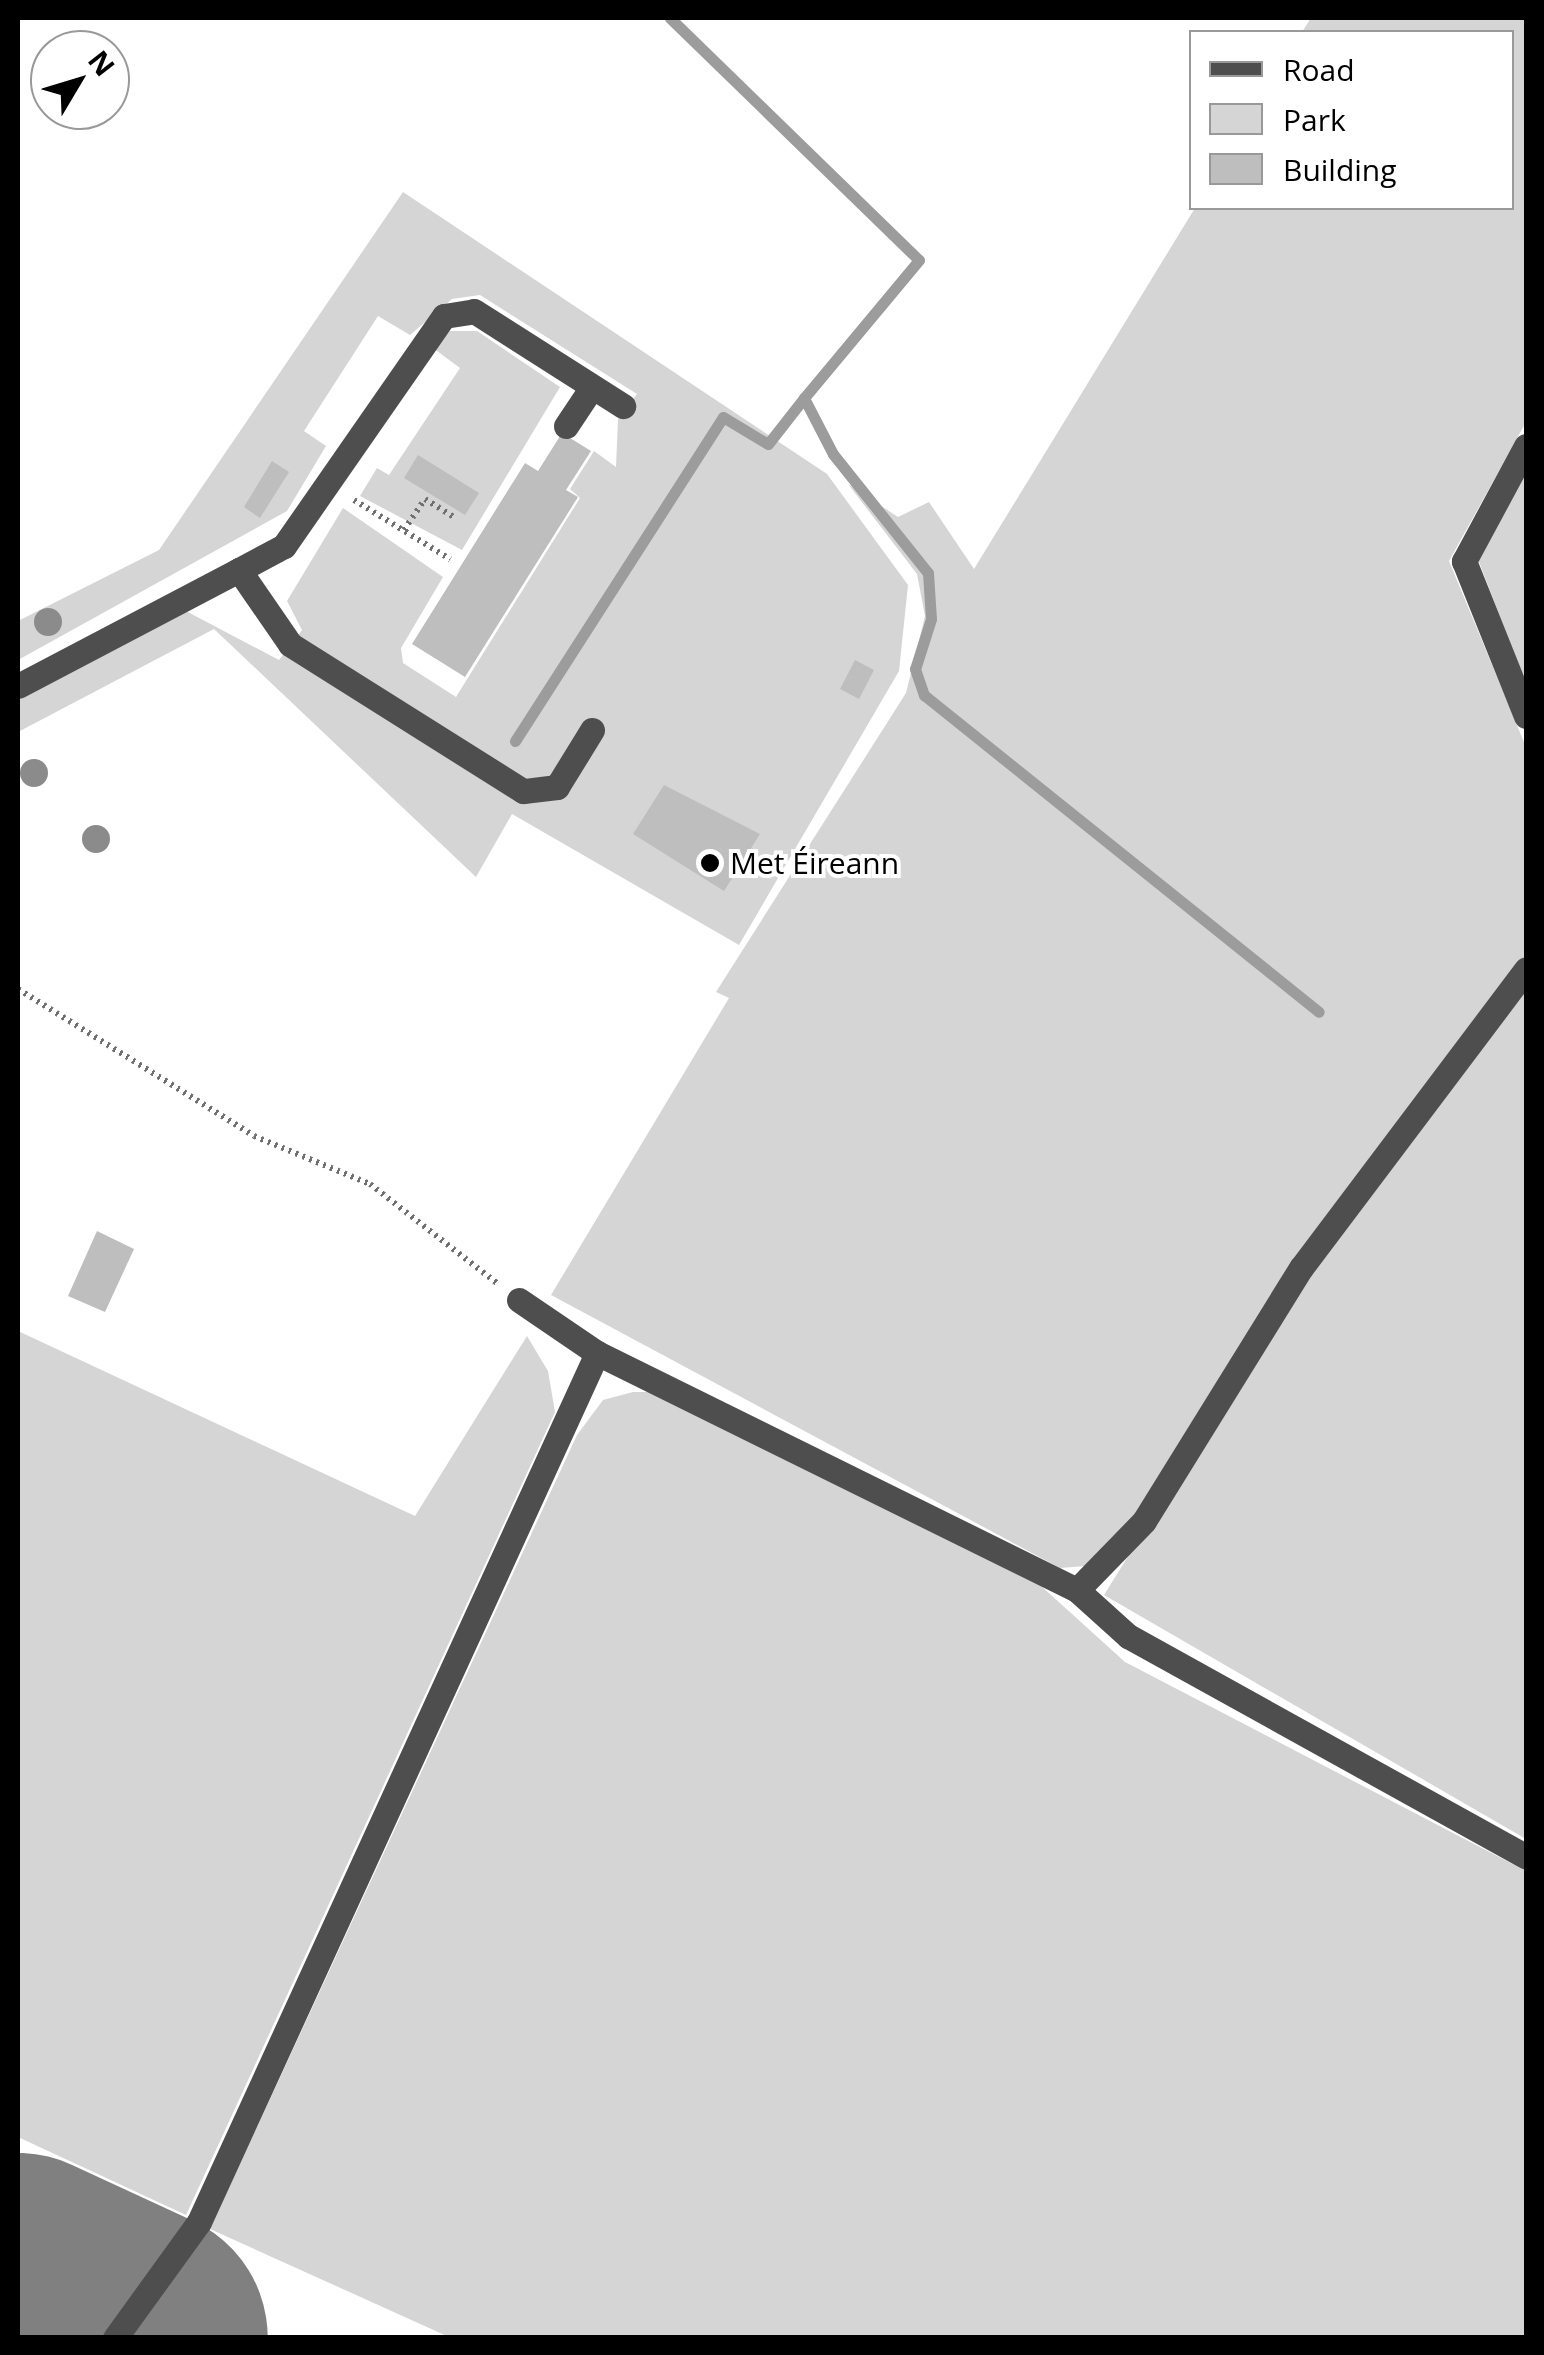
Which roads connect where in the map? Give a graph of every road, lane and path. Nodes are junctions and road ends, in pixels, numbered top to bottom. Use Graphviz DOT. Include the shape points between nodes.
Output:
graph roads {
  1 [pos="592,387"];
  2 [pos="623,406"];
  3 [pos="566,426"];
  4 [pos="1526,446"];
  5 [pos="347,450"];
  6 [pos="454,517"];
  7 [pos="404,530"];
  8 [pos="450,558"];
  9 [pos="238,570"];
  10 [pos="18,686"];
  11 [pos="1526,716"];
  12 [pos="592,730"];
  13 [pos="1526,969"];
  14 [pos="18,989"];
  15 [pos="519,1300"];
  16 [pos="597,1353"];
  17 [pos="1078,1590"];
  18 [pos="1526,1857"];
  19 [pos="116,2338"];
  1 -- 2 [label="lane"];
  1 -- 3 [label="lane"];
  1 -- 5 [label="lane" via="474,312 457,311 425,333"];
  4 -- 11 [label="lane" via="1464,561"];
  5 -- 7 [label="path" via="368,464 347,496"];
  5 -- 9 [label="lane" via="284,546"];
  6 -- 7 [label="path" via="424,499"];
  7 -- 8 [label="path"];
  9 -- 10 [label="lane"];
  9 -- 12 [label="lane" via="290,644 523,791 556,787"];
  13 -- 17 [label="lane" via="1300,1268 1144,1521"];
  14 -- 15 [label="path" via="254,1136 370,1184"];
  15 -- 16 [label="lane"];
  16 -- 17 [label="lane"];
  16 -- 19 [label="lane" via="199,2222"];
  17 -- 18 [label="lane" via="1128,1636"];
}
